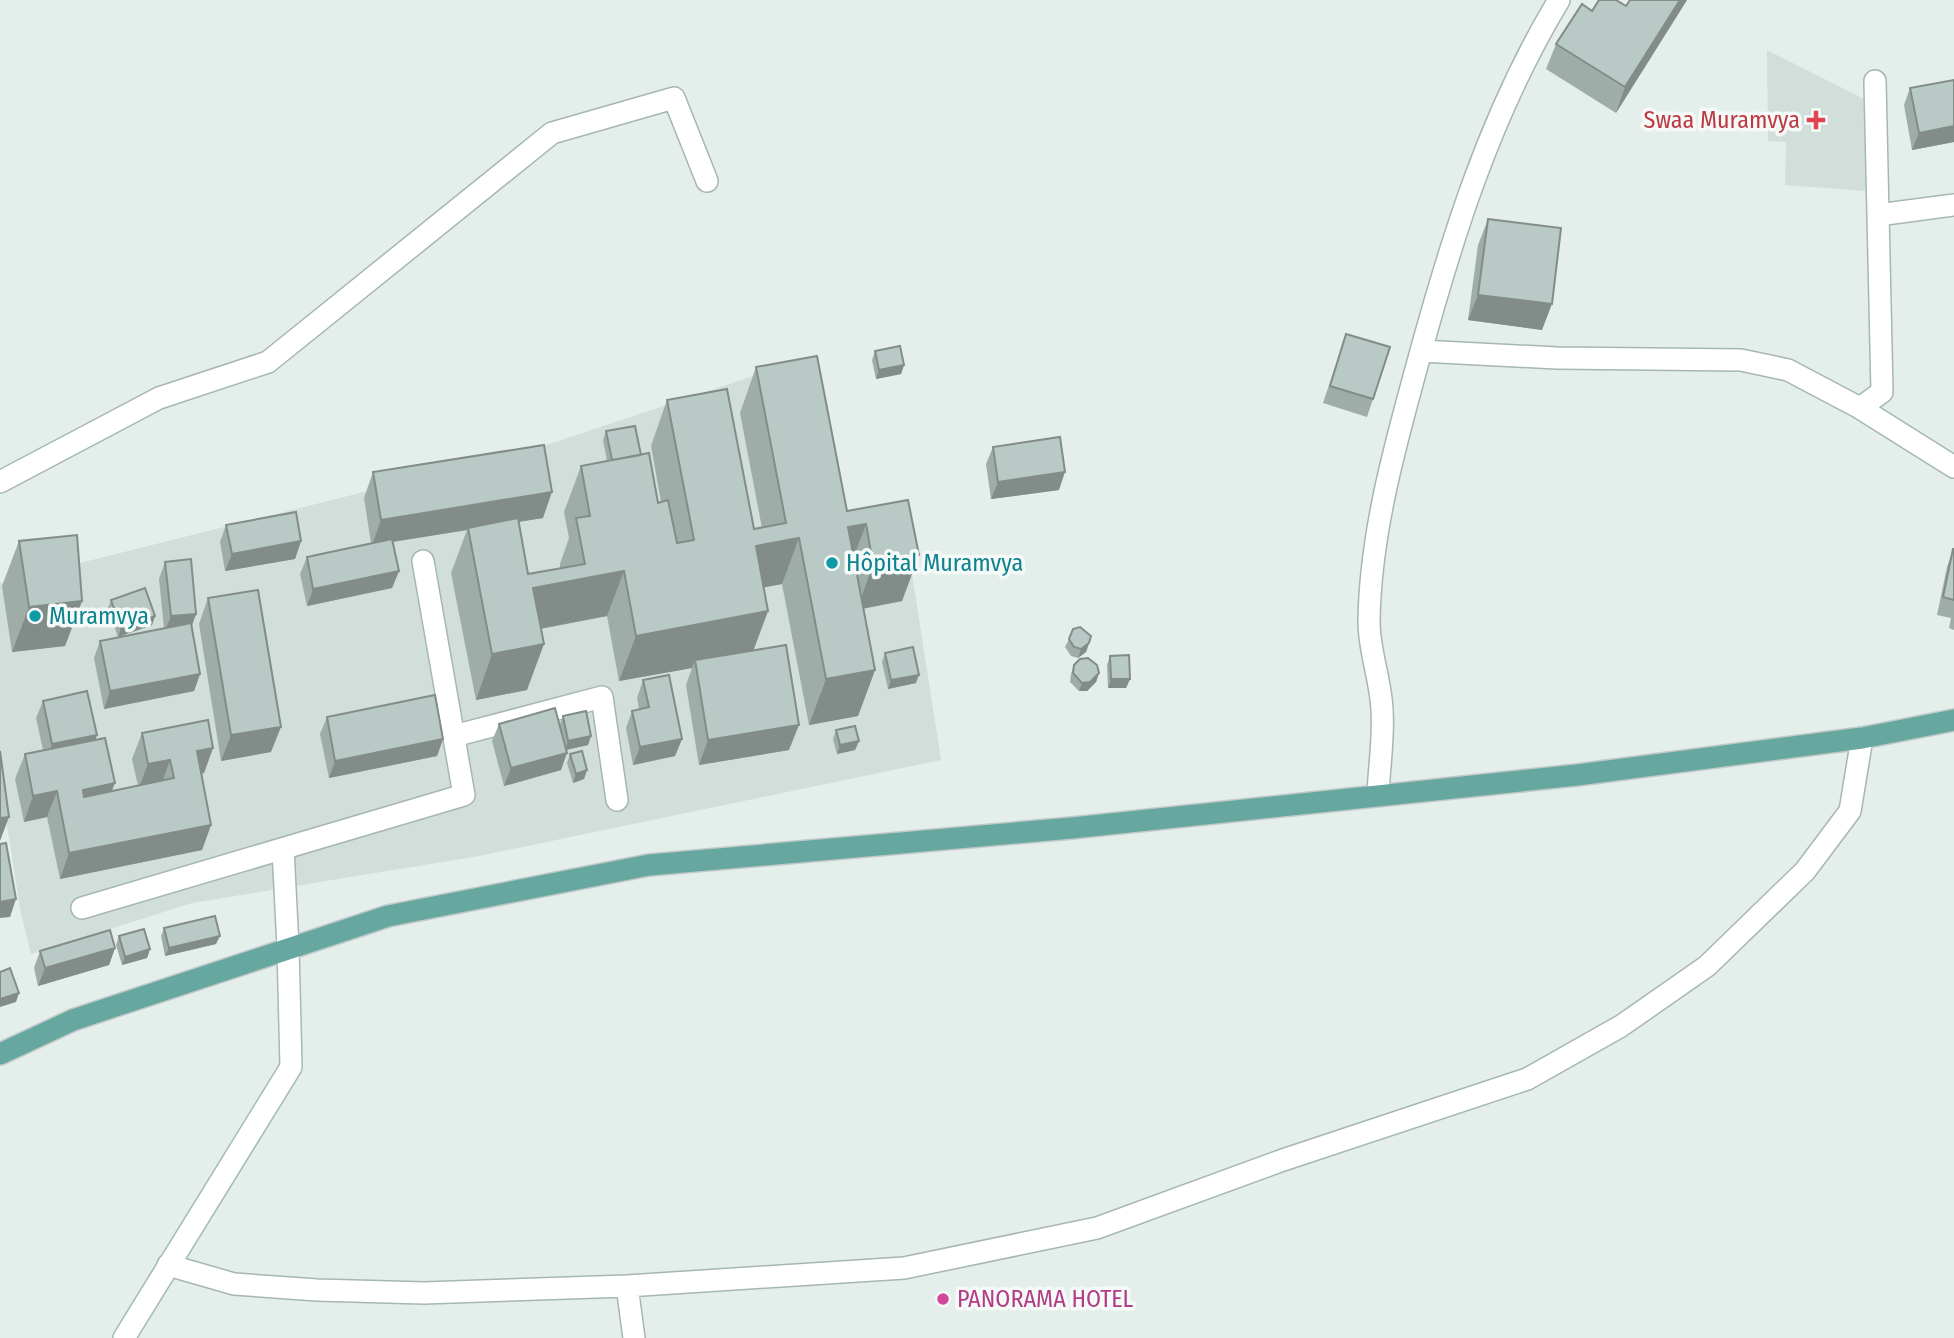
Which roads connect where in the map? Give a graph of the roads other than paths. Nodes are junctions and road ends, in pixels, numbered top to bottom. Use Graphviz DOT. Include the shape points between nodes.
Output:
graph roads {
  1 [pos="1559,0"];
  2 [pos="1875,80"];
  3 [pos="708,181"];
  4 [pos="1954,205"];
  5 [pos="1878,215"];
  6 [pos="1421,351"];
  7 [pos="1860,408"];
  8 [pos="1954,467"];
  9 [pos="0,481"];
  10 [pos="423,561"];
  11 [pos="1954,720"];
  12 [pos="454,736"];
  13 [pos="1862,738"];
  14 [pos="1378,795"];
  15 [pos="617,800"];
  16 [pos="283,849"];
  17 [pos="82,908"];
  18 [pos="288,947"];
  19 [pos="0,1054"];
  20 [pos="169,1265"];
  21 [pos="627,1286"];
  22 [pos="124,1338"];
  23 [pos="634,1338"];
  1 -- 6 [label="street" via="1528,52 1486,145"];
  2 -- 5 [label="street"];
  3 -- 9 [label="street" via="674,98 552,133 268,362 159,398"];
  4 -- 5 [label="street"];
  5 -- 7 [label="street" via="1882,392"];
  6 -- 7 [label="street" via="1741,360 1788,370"];
  6 -- 14 [label="street" via="1378,530 1369,623 1382,710"];
  7 -- 8 [label="street"];
  10 -- 12 [label="street"];
  11 -- 13 [label="main road"];
  12 -- 15 [label="street" via="602,697"];
  12 -- 16 [label="street" via="464,795"];
  13 -- 14 [label="main road"];
  13 -- 21 [label="street" via="1850,811 1805,871 1707,966 1621,1026 1527,1079 1097,1228 904,1268"];
  14 -- 18 [label="main road" via="1072,828 649,865 388,916"];
  16 -- 17 [label="street"];
  16 -- 18 [label="street"];
  18 -- 19 [label="main road" via="73,1020"];
  18 -- 20 [label="street" via="290,1067"];
  20 -- 21 [label="street" via="234,1284 317,1290 424,1293"];
  20 -- 22 [label="street"];
  21 -- 23 [label="street"];
}
